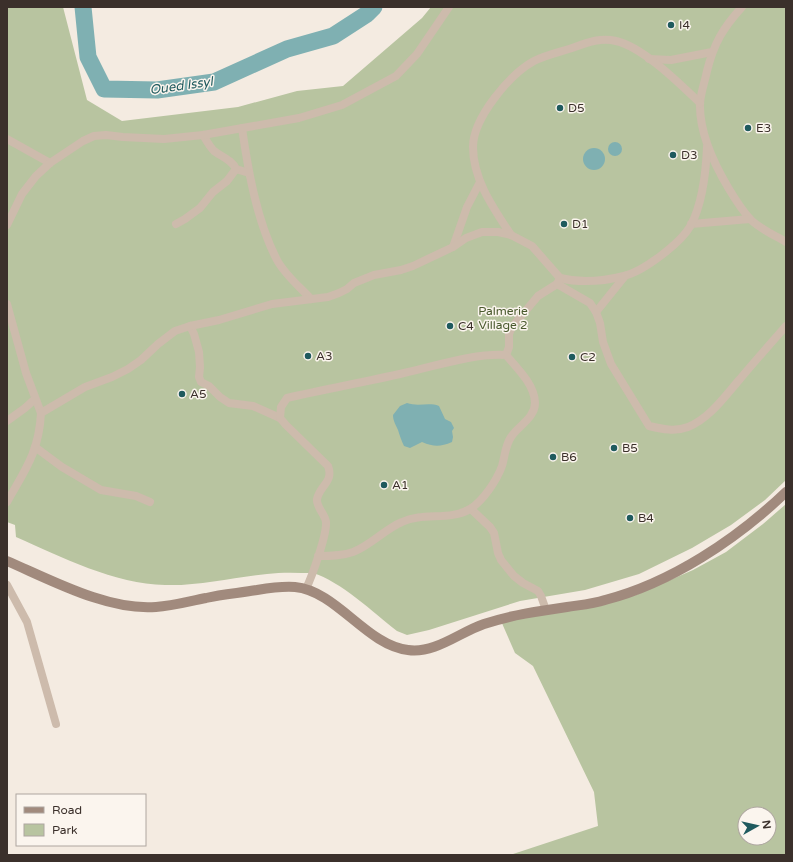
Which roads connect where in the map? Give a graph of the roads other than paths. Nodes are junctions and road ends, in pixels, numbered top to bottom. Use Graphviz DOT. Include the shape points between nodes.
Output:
graph roads {
  1 [pos="449,7"];
  2 [pos="742,7"];
  3 [pos="712,52"];
  4 [pos="649,59"];
  5 [pos="700,103"];
  6 [pos="242,128"];
  7 [pos="203,135"];
  8 [pos="7,139"];
  9 [pos="707,145"];
  10 [pos="50,163"];
  11 [pos="236,169"];
  12 [pos="249,173"];
  13 [pos="480,182"];
  14 [pos="750,219"];
  15 [pos="176,224"];
  16 [pos="691,224"];
  17 [pos="7,225"];
  18 [pos="511,234"];
  19 [pos="786,242"];
  20 [pos="453,247"];
  21 [pos="625,276"];
  22 [pos="559,281"];
  23 [pos="311,299"];
  24 [pos="7,304"];
  25 [pos="596,312"];
  26 [pos="190,326"];
  27 [pos="786,326"];
  28 [pos="506,355"];
  29 [pos="35,399"];
  30 [pos="41,413"];
  31 [pos="280,418"];
  32 [pos="7,421"];
  33 [pos="35,447"];
  34 [pos="786,492"];
  35 [pos="7,501"];
  36 [pos="150,502"];
  37 [pos="471,509"];
  38 [pos="318,556"];
  39 [pos="7,561"];
  40 [pos="7,585"];
  41 [pos="306,590"];
  42 [pos="546,610"];
  43 [pos="56,724"];
  1 -- 6 [label="street" via="417,54 396,76 342,105 299,118"];
  2 -- 3 [label="street" via="721,32"];
  3 -- 4 [label="street" via="671,60"];
  3 -- 5 [label="street"];
  4 -- 5 [label="street"];
  4 -- 13 [label="street" via="630,46 615,40 594,40 536,60 522,68 494,97 478,127 473,146"];
  5 -- 9 [label="street"];
  6 -- 7 [label="street"];
  6 -- 12 [label="street"];
  7 -- 10 [label="street" via="164,139 94,136"];
  7 -- 11 [label="street" via="213,150"];
  8 -- 10 [label="street"];
  9 -- 14 [label="street" via="725,183"];
  9 -- 16 [label="street" via="706,173"];
  10 -- 17 [label="street" via="22,194"];
  11 -- 12 [label="street"];
  11 -- 15 [label="street" via="200,208"];
  12 -- 23 [label="street" via="265,232 277,260"];
  13 -- 18 [label="street"];
  13 -- 20 [label="street" via="467,207"];
  14 -- 16 [label="street"];
  14 -- 19 [label="street"];
  16 -- 21 [label="street" via="665,252"];
  18 -- 20 [label="street" via="482,232 466,238"];
  18 -- 22 [label="street" via="532,246"];
  20 -- 23 [label="street" via="413,266 374,275 354,283 339,293"];
  21 -- 22 [label="street" via="600,280"];
  21 -- 25 [label="street"];
  22 -- 25 [label="street" via="590,303"];
  22 -- 28 [label="street" via="538,296 512,327"];
  23 -- 26 [label="street" via="272,304"];
  24 -- 29 [label="street"];
  25 -- 27 [label="street" via="611,364 649,426 670,430 688,427 710,412"];
  26 -- 30 [label="street" via="175,331 128,369 84,387"];
  26 -- 31 [label="street" via="199,352 201,382 229,403 253,406"];
  28 -- 31 [label="street" via="496,354 453,362 287,398 281,406"];
  28 -- 37 [label="street" via="528,383 534,395 535,405 532,413 511,437 497,477"];
  29 -- 30 [label="street"];
  29 -- 32 [label="street"];
  30 -- 33 [label="street"];
  31 -- 38 [label="street" via="328,466 330,472 317,502 326,523"];
  33 -- 35 [label="street" via="24,475"];
  33 -- 36 [label="street" via="62,467 102,490 136,496"];
  34 -- 42 [label="street" via="734,537 668,576 604,601"];
  37 -- 38 [label="street" via="462,513 407,520 396,524 353,552 339,556"];
  37 -- 42 [label="street" via="494,533 501,560 522,583 538,591"];
  38 -- 41 [label="street"];
  39 -- 41 [label="street" via="88,595 140,608 278,587"];
  40 -- 43 [label="street" via="27,622"];
  41 -- 42 [label="street" via="318,594 384,643 409,651 423,650 482,624 517,614"];
}
